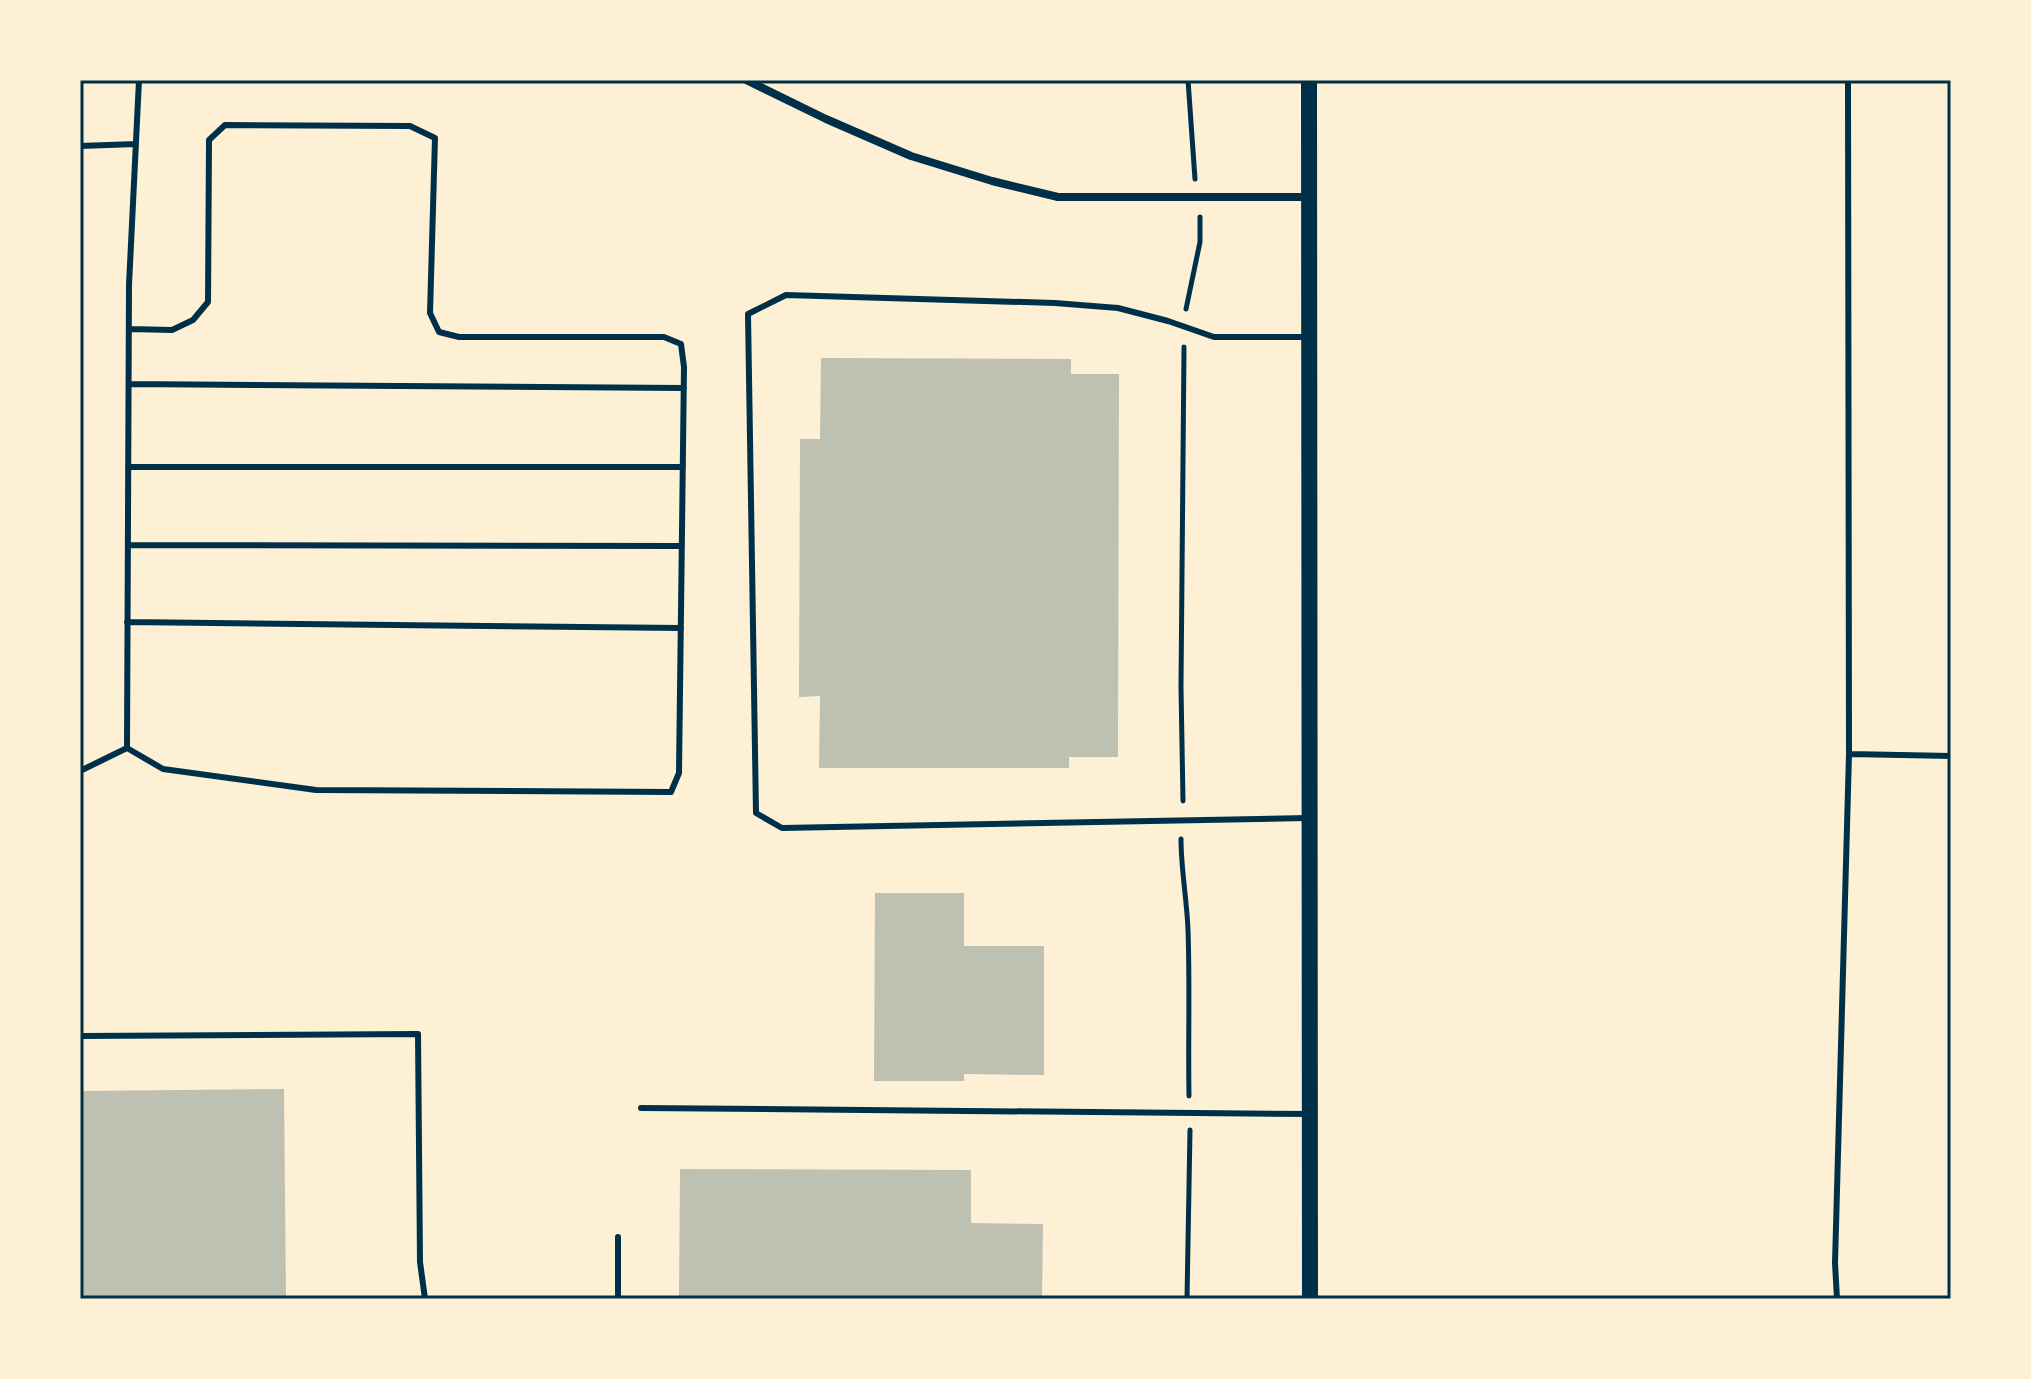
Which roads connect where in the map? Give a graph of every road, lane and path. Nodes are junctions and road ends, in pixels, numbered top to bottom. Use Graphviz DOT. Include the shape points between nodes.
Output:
graph roads {
  1 [pos="139,80"];
  2 [pos="746,80"];
  3 [pos="1188,80"];
  4 [pos="1309,80"];
  5 [pos="1848,80"];
  6 [pos="136,144"];
  7 [pos="80,146"];
  8 [pos="1198,197"];
  9 [pos="1310,197"];
  10 [pos="1185,327"];
  11 [pos="129,329"];
  12 [pos="1309,337"];
  13 [pos="129,384"];
  14 [pos="684,388"];
  15 [pos="128,467"];
  16 [pos="683,467"];
  17 [pos="128,545"];
  18 [pos="682,546"];
  19 [pos="127,622"];
  20 [pos="681,628"];
  21 [pos="127,748"];
  22 [pos="1849,754"];
  23 [pos="1951,756"];
  24 [pos="80,771"];
  25 [pos="1310,817"];
  26 [pos="1182,820"];
  27 [pos="80,1036"];
  28 [pos="641,1108"];
  29 [pos="1189,1113"];
  30 [pos="1310,1114"];
  31 [pos="618,1237"];
  32 [pos="425,1299"];
  33 [pos="618,1299"];
  34 [pos="1187,1299"];
  35 [pos="1310,1299"];
  36 [pos="1837,1299"];
  1 -- 6 [label="lane"];
  2 -- 8 [label="street" via="911,156 992,181 1058,197"];
  3 -- 8 [label="path"];
  4 -- 9 [label="main road"];
  5 -- 22 [label="lane"];
  6 -- 7 [label="lane"];
  6 -- 11 [label="lane"];
  8 -- 9 [label="street"];
  8 -- 10 [label="path" via="1200,242"];
  9 -- 12 [label="main road"];
  10 -- 12 [label="lane" via="1214,337"];
  10 -- 26 [label="path"];
  10 -- 26 [label="lane" via="1118,308 802,295 786,295 748,314 756,813 782,828"];
  11 -- 13 [label="lane"];
  11 -- 14 [label="lane" via="172,330 193,320 208,302 209,140 225,125 410,126 435,138 430,313 439,332 459,337 664,337 681,344"];
  12 -- 25 [label="main road"];
  13 -- 14 [label="lane"];
  13 -- 15 [label="lane"];
  14 -- 16 [label="lane"];
  15 -- 16 [label="lane"];
  15 -- 17 [label="lane"];
  16 -- 18 [label="lane"];
  17 -- 18 [label="lane"];
  17 -- 19 [label="lane"];
  18 -- 20 [label="lane"];
  19 -- 20 [label="lane"];
  19 -- 21 [label="lane"];
  20 -- 21 [label="lane" via="679,773 671,792 316,790 163,769"];
  21 -- 24 [label="lane"];
  22 -- 23 [label="lane"];
  22 -- 36 [label="lane"];
  25 -- 26 [label="lane"];
  25 -- 30 [label="main road"];
  26 -- 29 [label="path" via="1190,981"];
  27 -- 32 [label="lane" via="418,1034 420,1262"];
  28 -- 29 [label="lane"];
  29 -- 30 [label="lane"];
  29 -- 34 [label="path"];
  30 -- 35 [label="main road"];
  31 -- 33 [label="lane"];
}
